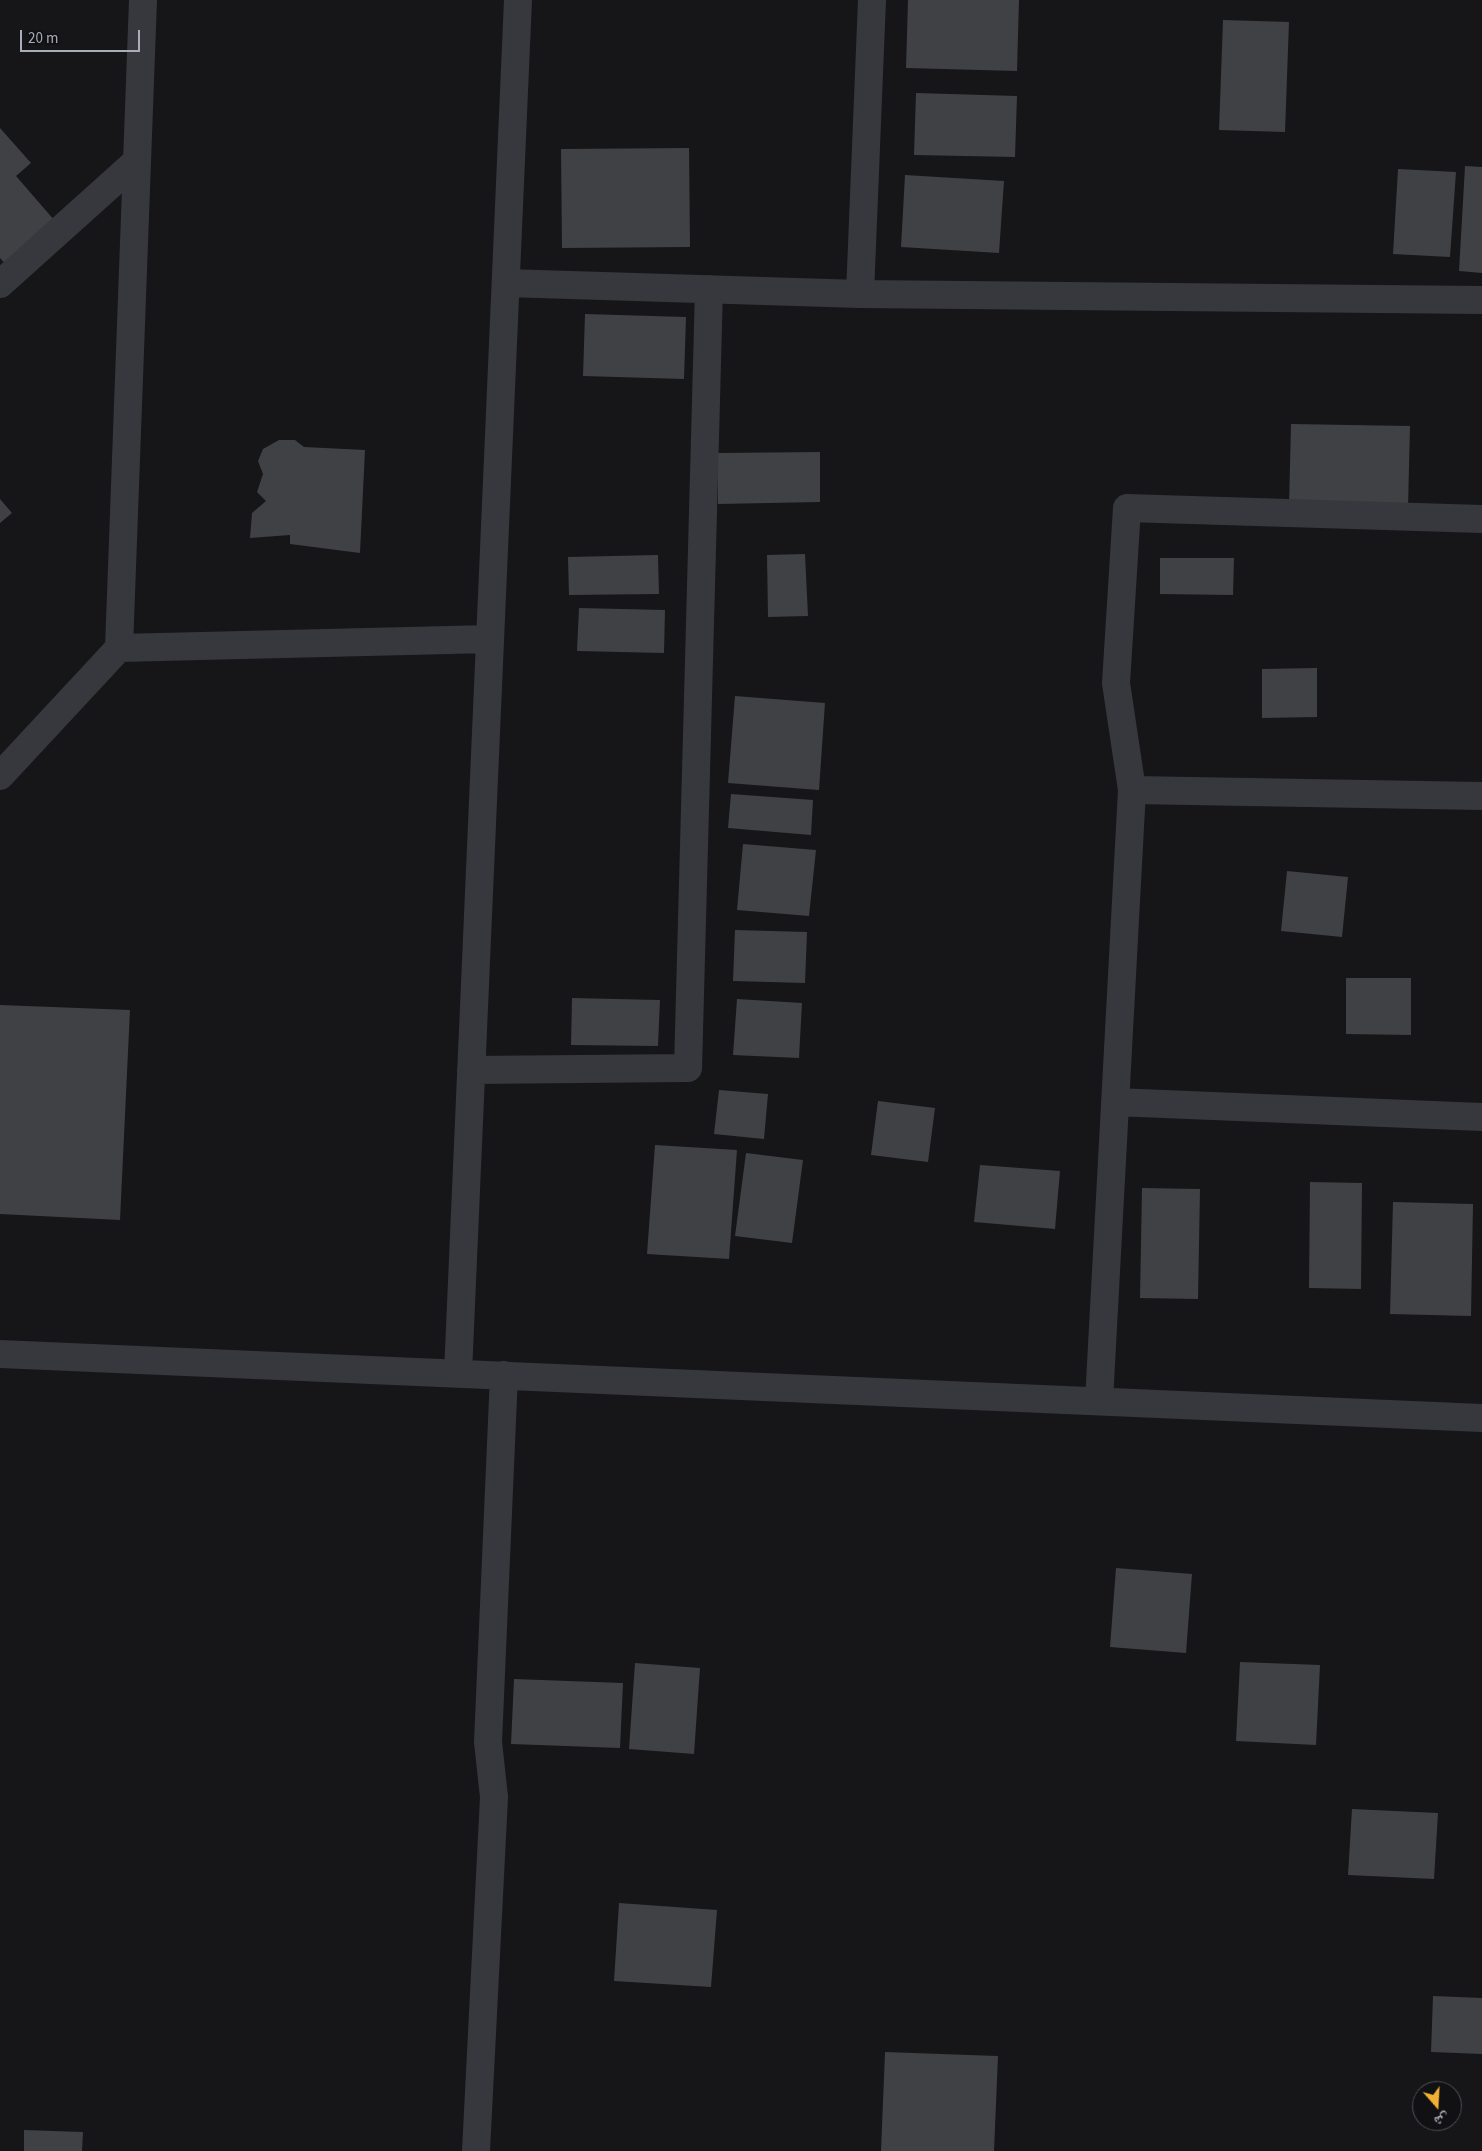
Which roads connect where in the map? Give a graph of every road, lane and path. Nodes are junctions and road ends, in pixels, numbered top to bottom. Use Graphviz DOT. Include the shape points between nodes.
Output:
graph roads {
  1 [pos="143,0"];
  2 [pos="518,0"];
  3 [pos="872,0"];
  4 [pos="137,161"];
  5 [pos="506,283"];
  6 [pos="0,284"];
  7 [pos="709,289"];
  8 [pos="860,294"];
  9 [pos="1482,300"];
  10 [pos="1482,519"];
  11 [pos="490,639"];
  12 [pos="119,648"];
  13 [pos="0,776"];
  14 [pos="1132,790"];
  15 [pos="1482,796"];
  16 [pos="471,1070"];
  17 [pos="1115,1102"];
  18 [pos="1482,1117"];
  19 [pos="0,1354"];
  20 [pos="458,1372"];
  21 [pos="504,1375"];
  22 [pos="1098,1401"];
  23 [pos="1482,1418"];
  24 [pos="476,2151"];
  1 -- 4 [label="street"];
  2 -- 5 [label="street"];
  3 -- 8 [label="street"];
  4 -- 6 [label="street"];
  4 -- 12 [label="street"];
  5 -- 7 [label="street"];
  5 -- 11 [label="street"];
  7 -- 8 [label="street"];
  7 -- 16 [label="street" via="688,1068"];
  8 -- 9 [label="street"];
  10 -- 14 [label="street" via="1126,508 1116,683"];
  11 -- 12 [label="street"];
  11 -- 16 [label="street"];
  12 -- 13 [label="street"];
  14 -- 15 [label="street"];
  14 -- 17 [label="street"];
  16 -- 20 [label="street"];
  17 -- 18 [label="street"];
  17 -- 22 [label="street"];
  19 -- 20 [label="street"];
  20 -- 21 [label="street"];
  21 -- 22 [label="street"];
  21 -- 24 [label="street" via="488,1742 494,1797"];
  22 -- 23 [label="street"];
}
